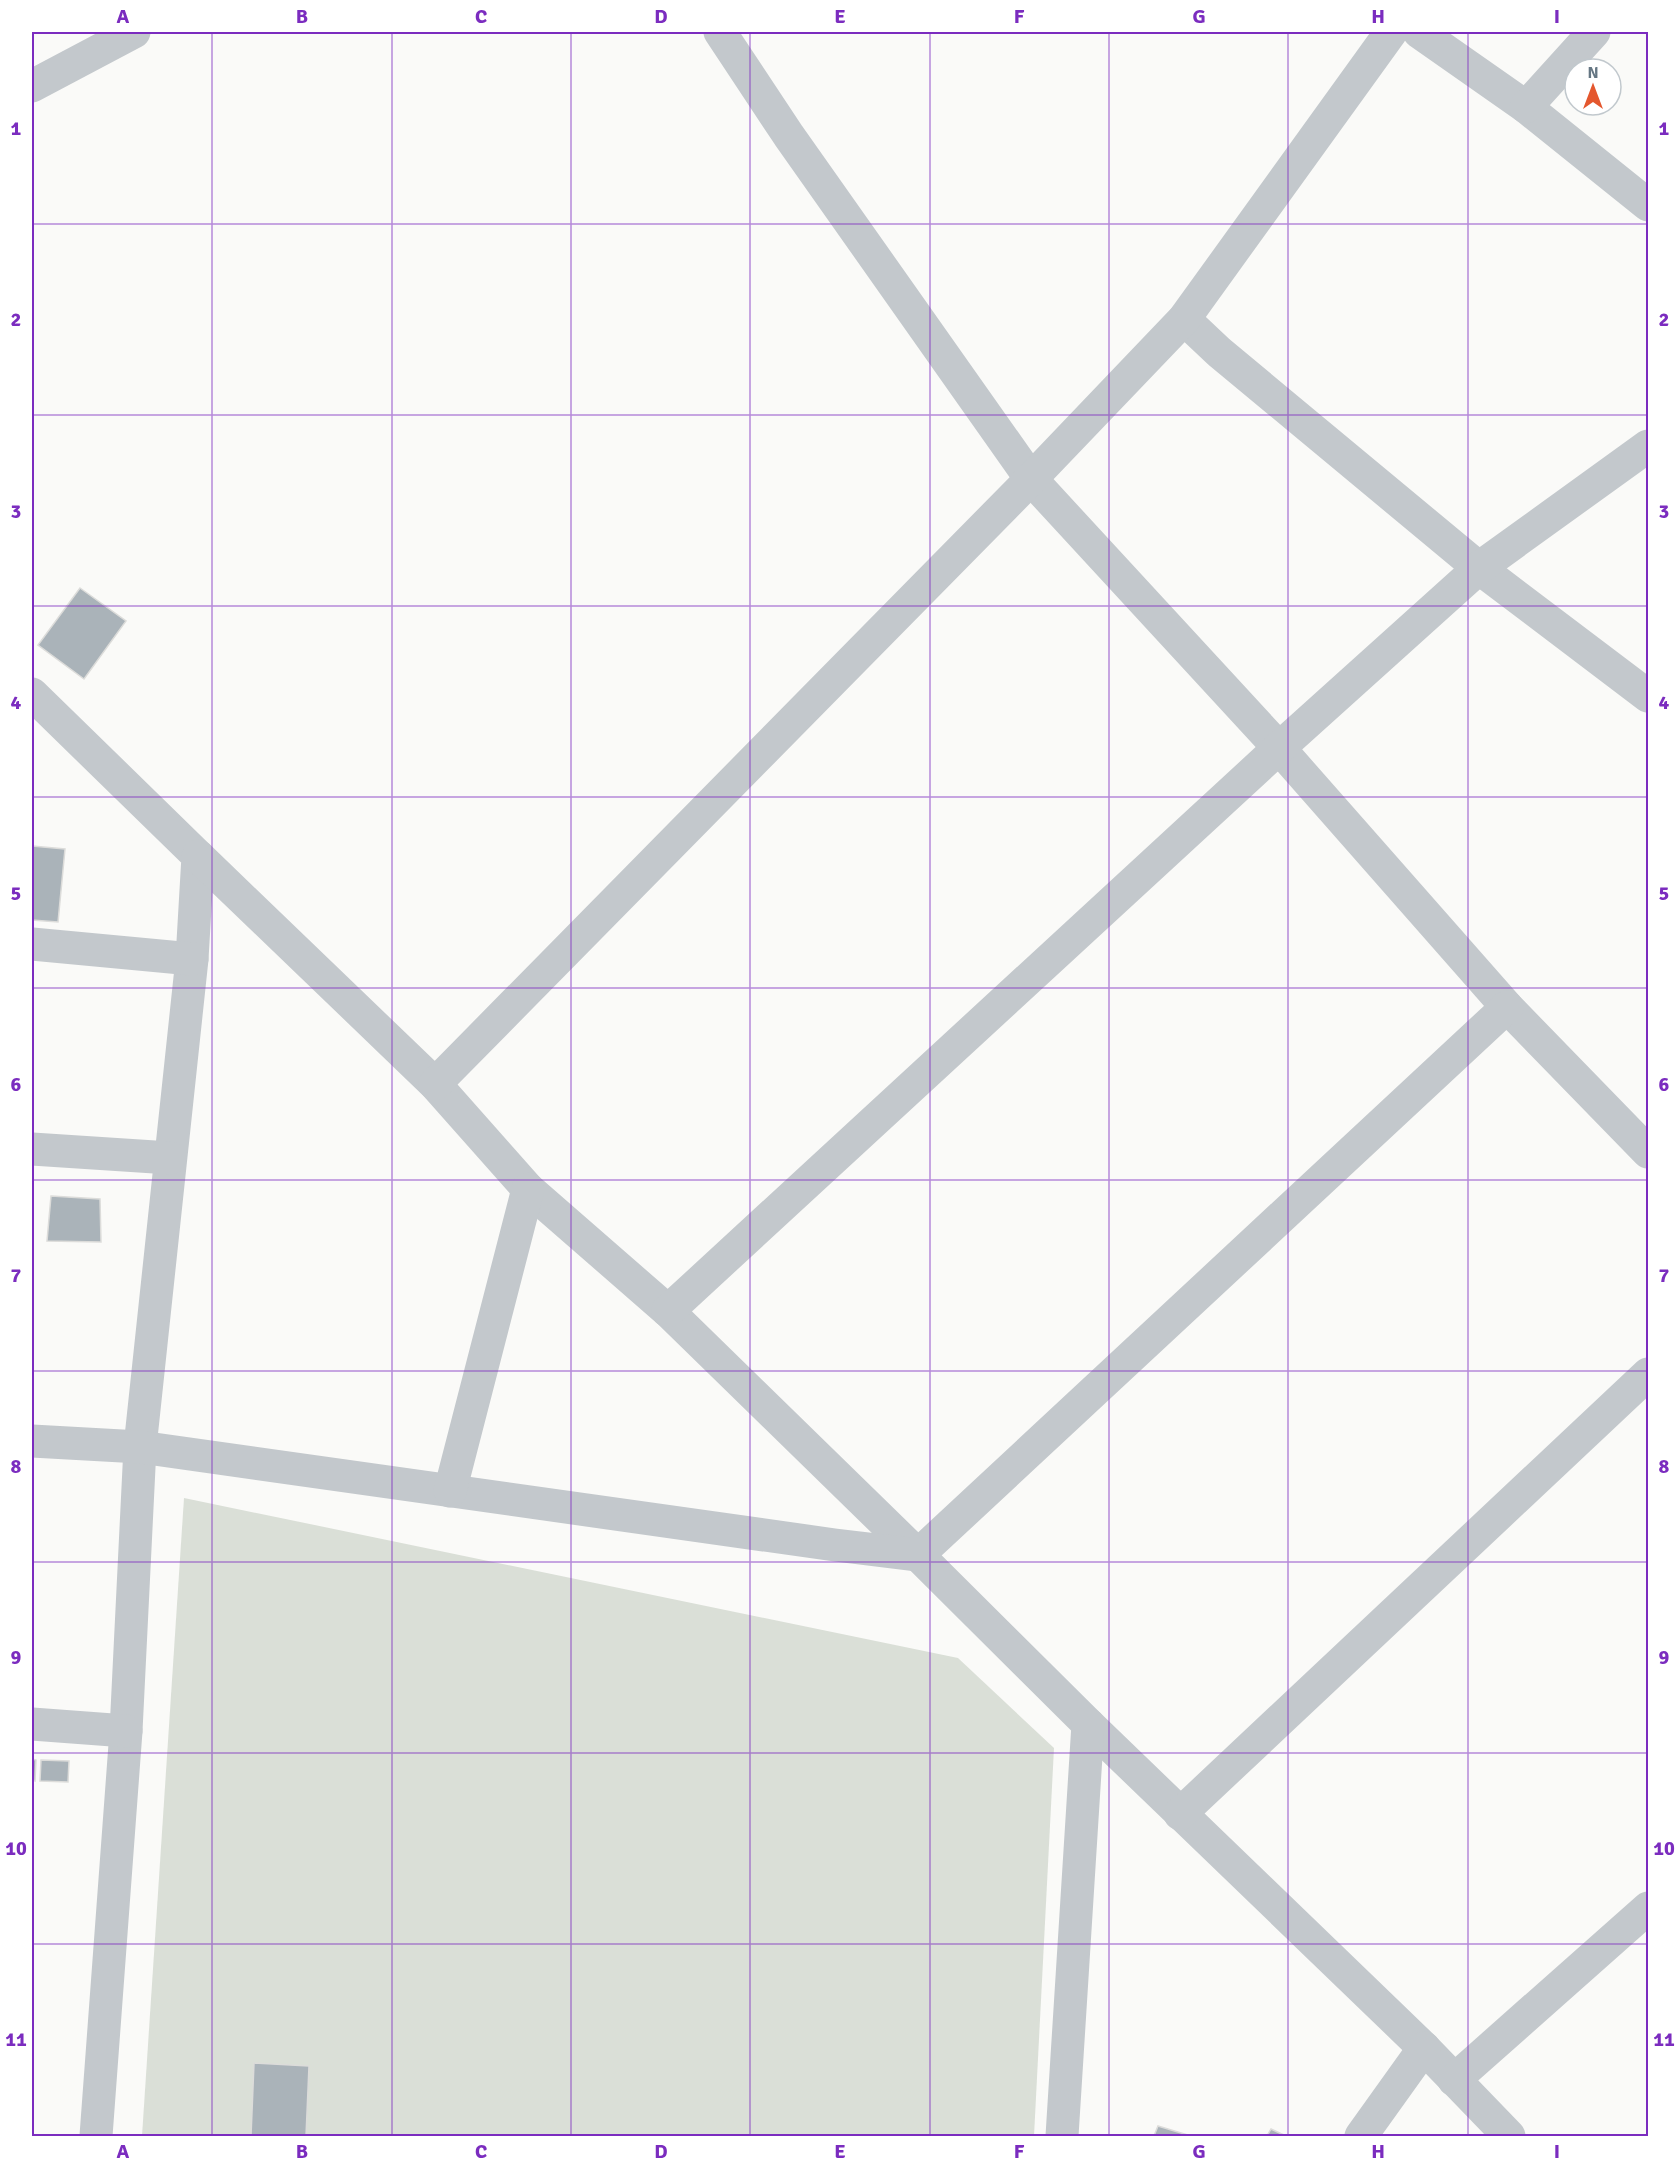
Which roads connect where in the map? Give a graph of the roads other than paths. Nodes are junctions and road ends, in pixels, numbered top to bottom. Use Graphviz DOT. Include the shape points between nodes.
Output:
graph roads {
  1 [pos="134,32"];
  2 [pos="720,32"];
  3 [pos="1390,32"];
  4 [pos="1419,32"];
  5 [pos="1594,32"];
  6 [pos="32,86"];
  7 [pos="1526,107"];
  8 [pos="1648,205"];
  9 [pos="1184,319"];
  10 [pos="1648,446"];
  11 [pos="1031,480"];
  12 [pos="1479,568"];
  13 [pos="32,694"];
  14 [pos="1648,696"];
  15 [pos="1279,748"];
  16 [pos="198,856"];
  17 [pos="32,944"];
  18 [pos="192,959"];
  19 [pos="1507,1007"];
  20 [pos="435,1084"];
  21 [pos="32,1149"];
  22 [pos="1648,1152"];
  23 [pos="170,1158"];
  24 [pos="528,1189"];
  25 [pos="668,1311"];
  26 [pos="1648,1374"];
  27 [pos="32,1441"];
  28 [pos="140,1448"];
  29 [pos="450,1491"];
  30 [pos="918,1555"];
  31 [pos="32,1724"];
  32 [pos="1088,1724"];
  33 [pos="126,1731"];
  34 [pos="1180,1814"];
  35 [pos="1648,1908"];
  36 [pos="1424,2048"];
  37 [pos="1455,2080"];
  38 [pos="96,2136"];
  39 [pos="1062,2136"];
  40 [pos="1361,2136"];
  41 [pos="1509,2136"];
  1 -- 6 [label="street"];
  2 -- 11 [label="street"];
  3 -- 9 [label="street"];
  4 -- 7 [label="street"];
  5 -- 7 [label="street"];
  7 -- 8 [label="street"];
  9 -- 11 [label="street"];
  9 -- 12 [label="street"];
  10 -- 12 [label="street"];
  11 -- 15 [label="street"];
  11 -- 20 [label="street"];
  12 -- 14 [label="street"];
  12 -- 15 [label="street"];
  13 -- 16 [label="street"];
  15 -- 19 [label="street"];
  15 -- 25 [label="street"];
  16 -- 18 [label="street"];
  16 -- 20 [label="street"];
  17 -- 18 [label="street"];
  18 -- 23 [label="street"];
  19 -- 22 [label="street"];
  19 -- 30 [label="street"];
  20 -- 24 [label="street"];
  21 -- 23 [label="street"];
  23 -- 28 [label="street"];
  24 -- 25 [label="street"];
  24 -- 29 [label="street"];
  25 -- 30 [label="street"];
  26 -- 34 [label="street"];
  27 -- 28 [label="street"];
  28 -- 29 [label="street"];
  28 -- 33 [label="street"];
  29 -- 30 [label="street"];
  30 -- 32 [label="street"];
  31 -- 33 [label="street"];
  32 -- 34 [label="street"];
  32 -- 39 [label="street"];
  33 -- 38 [label="street"];
  34 -- 36 [label="street"];
  35 -- 37 [label="street"];
  36 -- 37 [label="street"];
  36 -- 40 [label="street"];
  37 -- 41 [label="street"];
}
